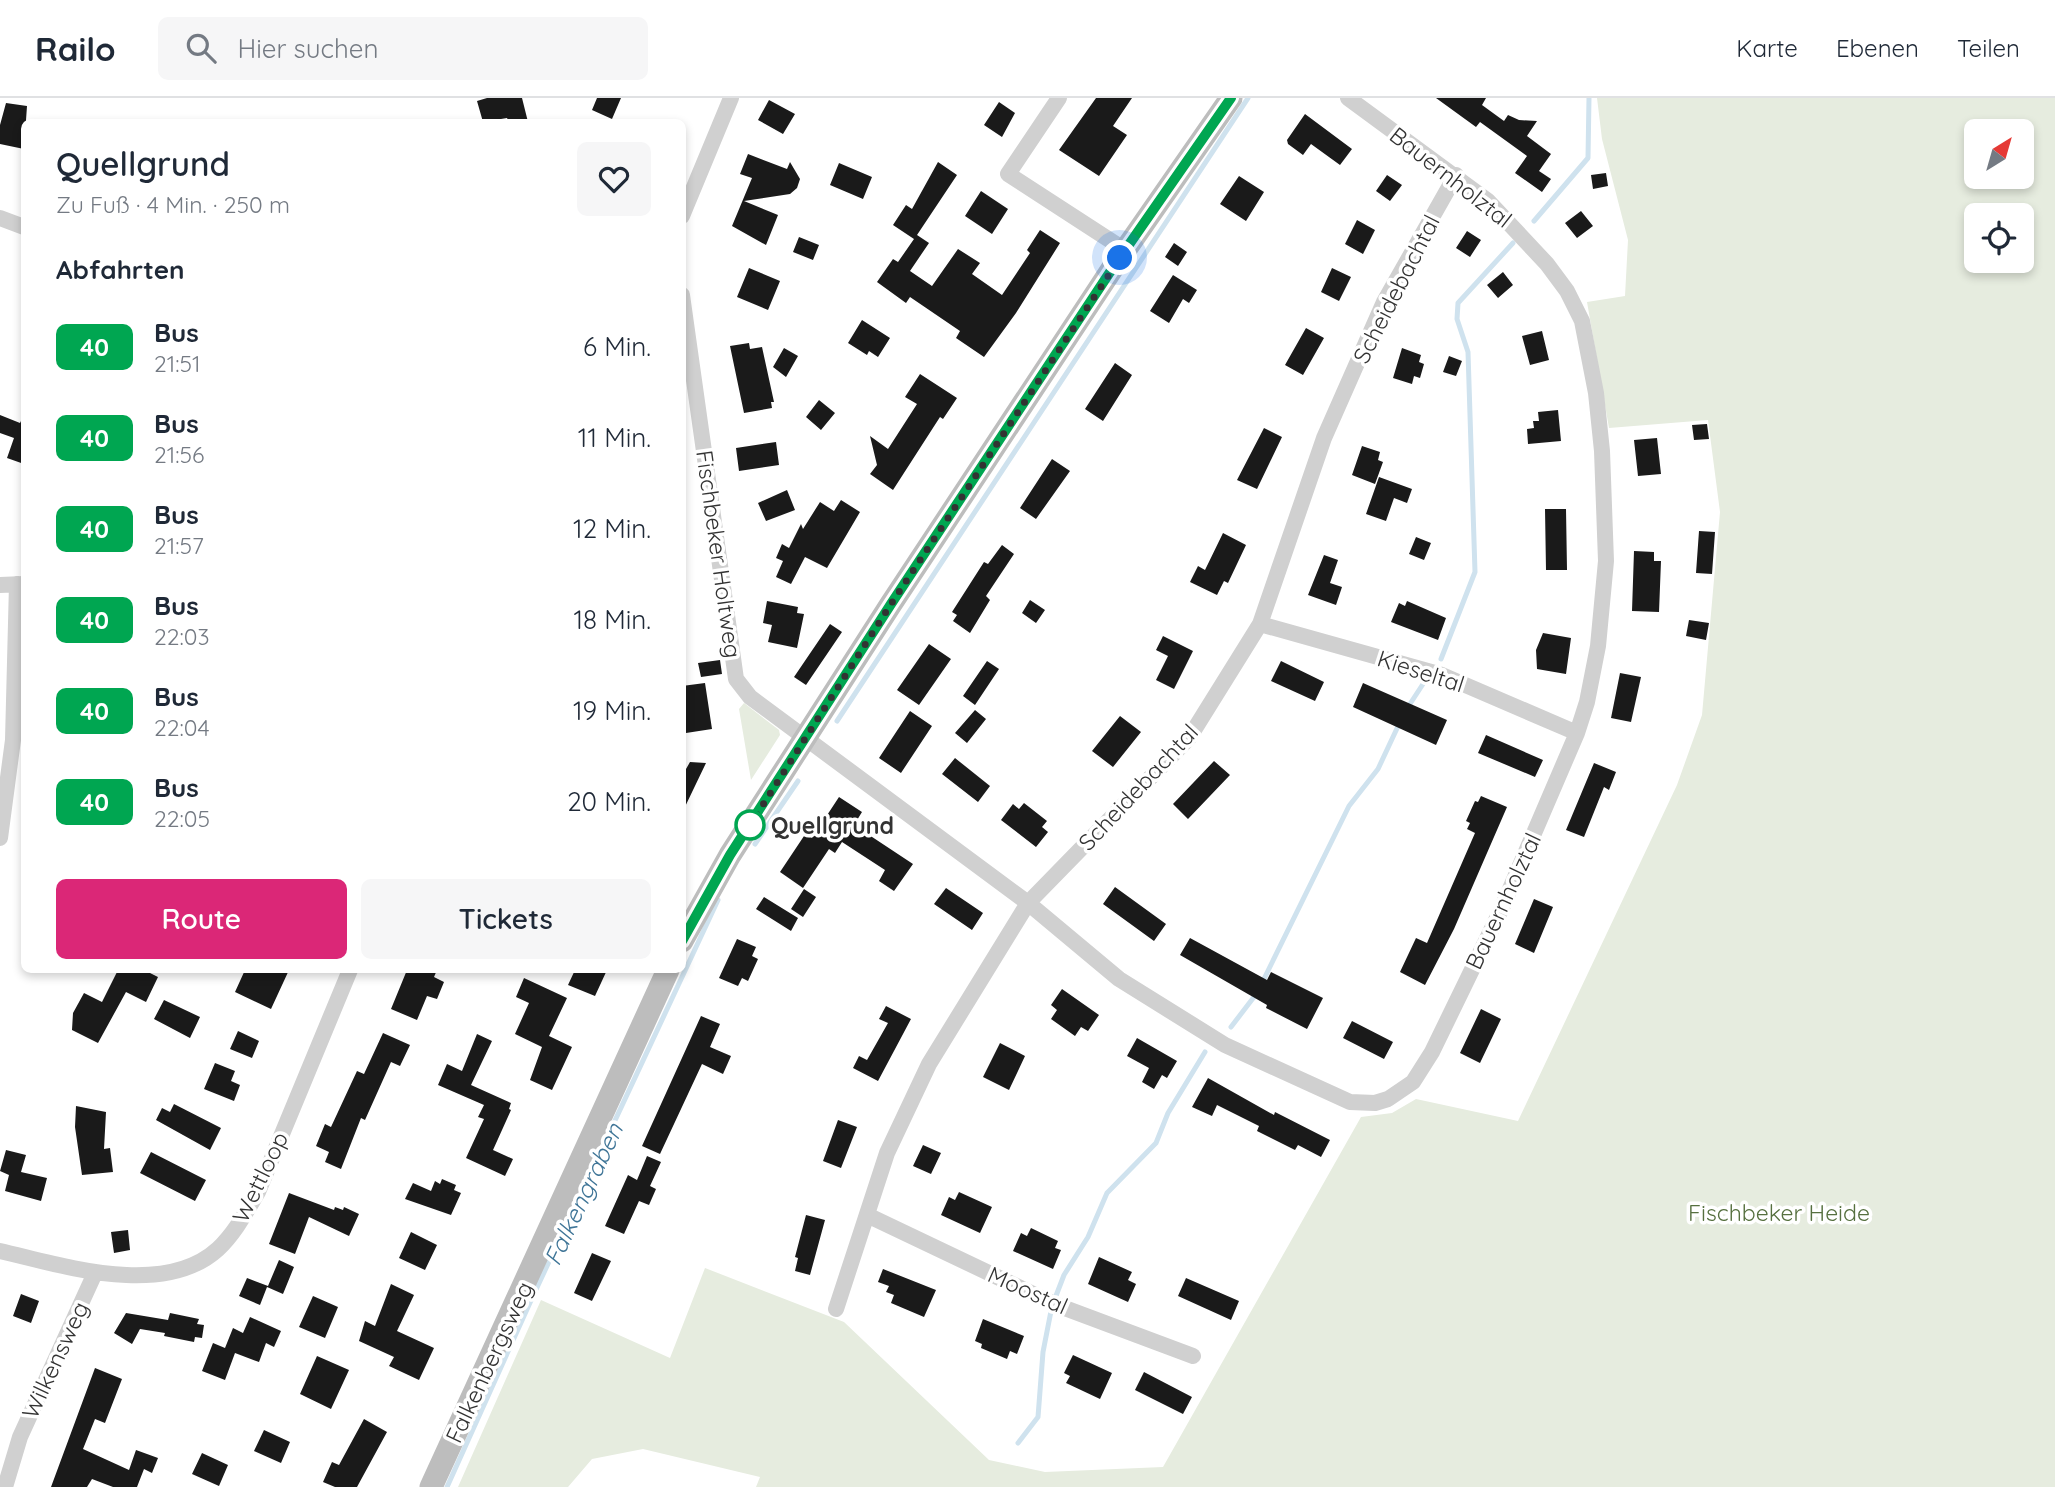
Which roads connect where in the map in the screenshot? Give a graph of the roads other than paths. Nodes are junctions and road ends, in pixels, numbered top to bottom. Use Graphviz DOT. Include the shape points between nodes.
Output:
graph roads {
  1 [pos="731,98"];
  2 [pos="1059,98"];
  3 [pos="1231,98"];
  4 [pos="1348,98"];
  5 [pos="1456,175"];
  6 [pos="686,206"];
  7 [pos="0,218"];
  8 [pos="21,226"];
  9 [pos="1125,250"];
  10 [pos="686,323"];
  11 [pos="0,584"];
  12 [pos="21,584"];
  13 [pos="1260,624"];
  14 [pos="1577,733"];
  15 [pos="807,739"];
  16 [pos="0,838"];
  17 [pos="1028,903"];
  18 [pos="689,913"];
  19 [pos="349,973"];
  20 [pos="667,973"];
  21 [pos="867,1215"];
  22 [pos="0,1251"];
  23 [pos="95,1273"];
  24 [pos="836,1309"];
  25 [pos="1194,1356"];
  26 [pos="5,1487"];
  27 [pos="431,1487"];
  1 -- 6 [label="street"];
  2 -- 9 [label="street" via="1008,174"];
  3 -- 9 [label="street"];
  4 -- 5 [label="street, Bauernholztal"];
  5 -- 13 [label="street, Scheidebachtal" via="1384,302 1324,438"];
  5 -- 14 [label="street, Bauernholztal" via="1511,223 1547,264 1567,291 1587,342 1602,451 1606,561 1598,646"];
  7 -- 8 [label="street"];
  9 -- 15 [label="street" via="897,594"];
  10 -- 15 [label="street, Fischbeker Holtweg" via="736,679 750,697"];
  11 -- 12 [label="street"];
  12 -- 16 [label="street" via="13,740"];
  13 -- 14 [label="street, Kieseltal" via="1442,675"];
  13 -- 17 [label="street, Scheidebachtal" via="1189,738"];
  14 -- 17 [label="street, Bauernholztal" via="1501,910 1432,1052 1413,1082 1388,1099 1350,1102 1225,1045 1119,979"];
  15 -- 17 [label="street, Bauernholztal"];
  15 -- 18 [label="street"];
  17 -- 21 [label="street, Scheidebachtal" via="929,1064 887,1153"];
  19 -- 23 [label="street, Wettloop" via="258,1192 217,1251 186,1267 144,1276"];
  20 -- 27 [label="street, Falkenbergsweg"];
  21 -- 24 [label="street, Scheidebachtal"];
  21 -- 25 [label="street, Moostal" via="1054,1304"];
  22 -- 23 [label="street, Wettloop"];
  23 -- 26 [label="street, Wilkensweg" via="20,1437"];
}
